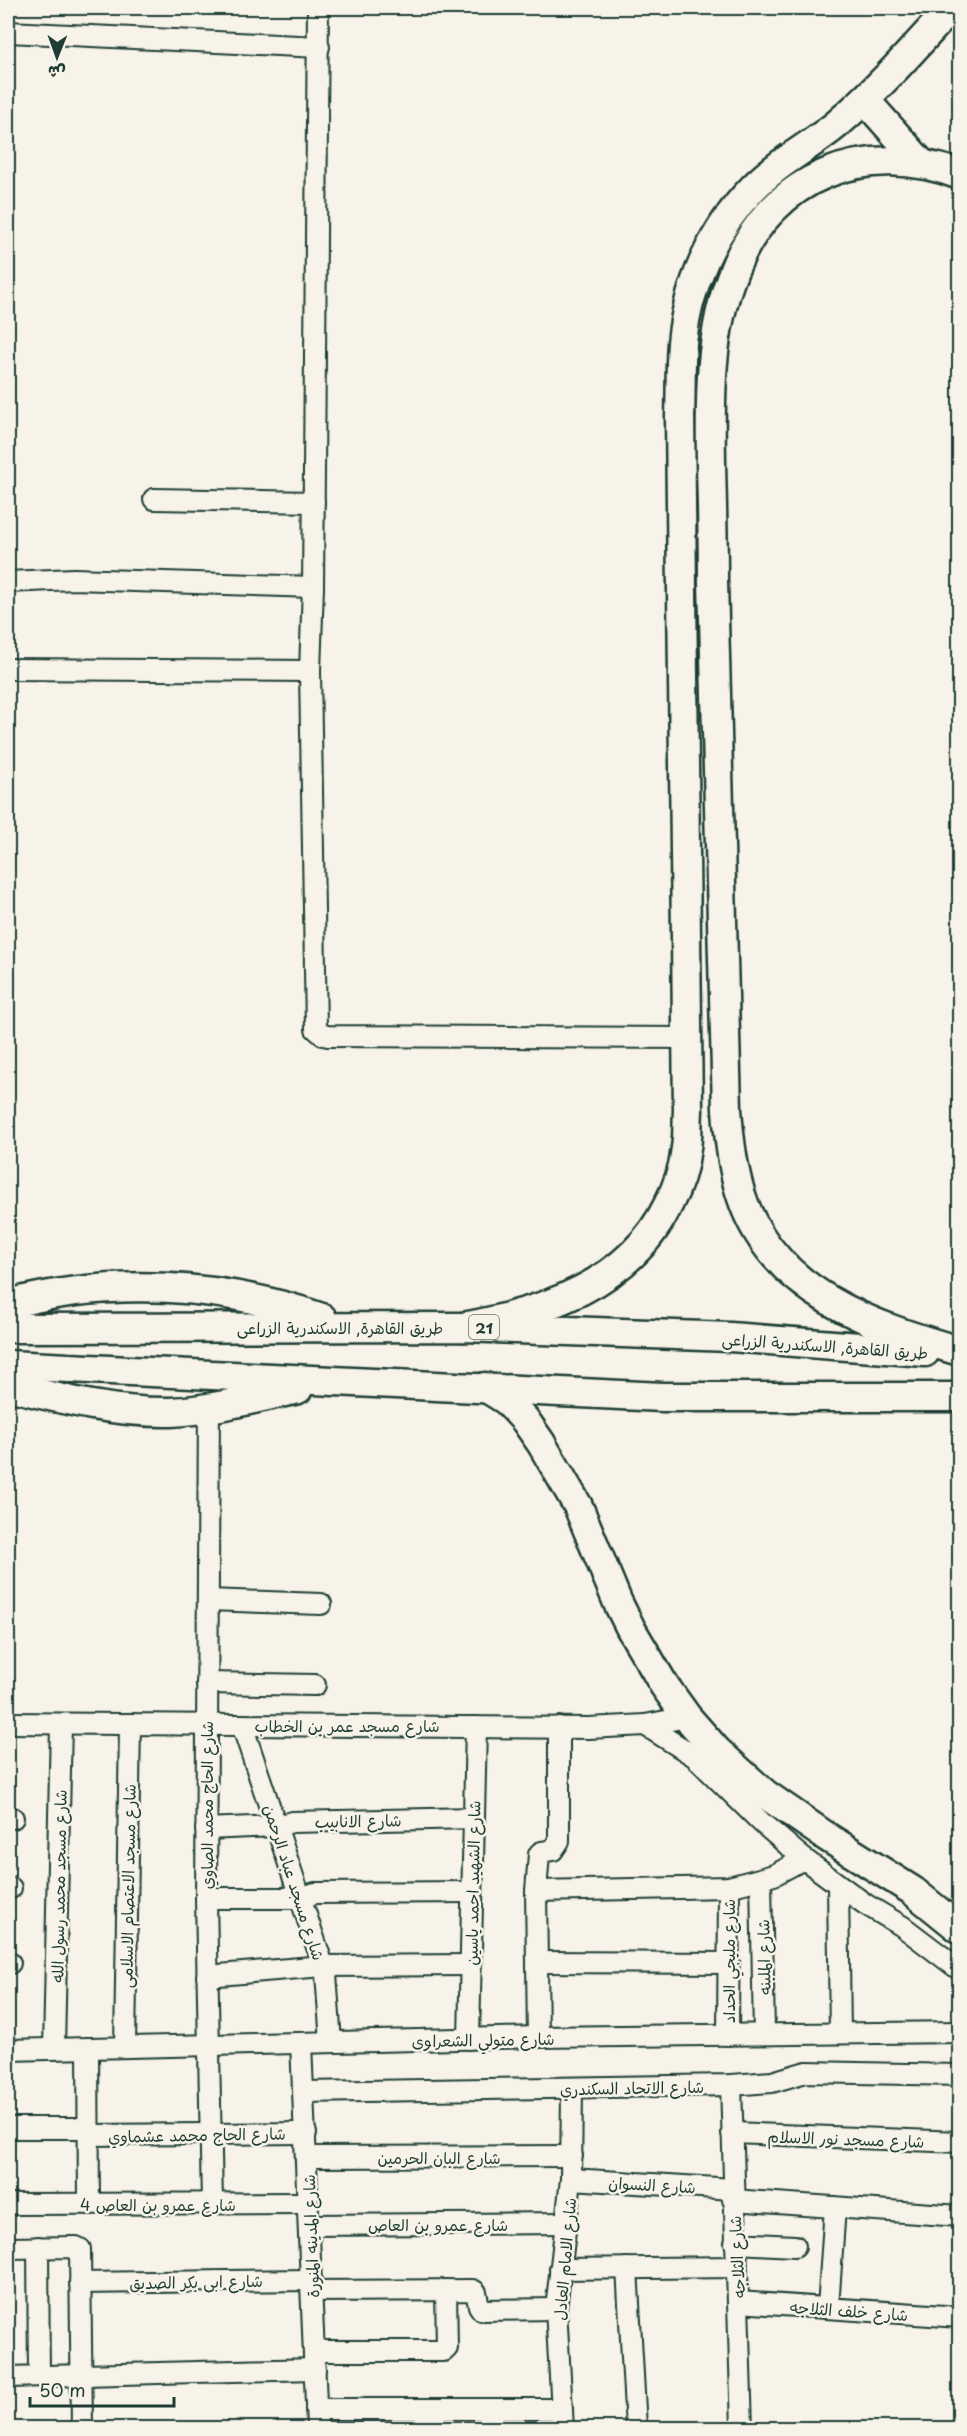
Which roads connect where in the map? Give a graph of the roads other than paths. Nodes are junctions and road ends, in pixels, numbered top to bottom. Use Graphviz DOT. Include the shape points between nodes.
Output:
graph roads {
  1 [pos="318,8"];
  2 [pos="951,8"];
  3 [pos="8,32"];
  4 [pos="319,47"];
  5 [pos="865,100"];
  6 [pos="921,163"];
  7 [pos="960,175"];
  8 [pos="154,499"];
  9 [pos="314,502"];
  10 [pos="8,582"];
  11 [pos="314,587"];
  12 [pos="8,669"];
  13 [pos="310,671"];
  14 [pos="685,838"];
  15 [pos="718,838"];
  16 [pos="688,1038"];
  17 [pos="8,1304"];
  18 [pos="347,1327"];
  19 [pos="463,1327"];
  20 [pos="8,1328"];
  21 [pos="960,1353"];
  22 [pos="8,1365"];
  23 [pos="341,1380"];
  24 [pos="8,1386"];
  25 [pos="485,1387"];
  26 [pos="960,1397"];
  27 [pos="209,1407"];
  28 [pos="208,1600"];
  29 [pos="321,1604"];
  30 [pos="207,1683"];
  31 [pos="315,1685"];
  32 [pos="687,1718"];
  33 [pos="8,1723"];
  34 [pos="61,1724"];
  35 [pos="130,1724"];
  36 [pos="207,1725"];
  37 [pos="242,1725"];
  38 [pos="645,1725"];
  39 [pos="476,1726"];
  40 [pos="559,1727"];
  41 [pos="474,1818"];
  42 [pos="277,1826"];
  43 [pos="206,1828"];
  44 [pos="804,1859"];
  45 [pos="761,1880"];
  46 [pos="838,1885"];
  47 [pos="729,1887"];
  48 [pos="536,1891"];
  49 [pos="472,1892"];
  50 [pos="206,1898"];
  51 [pos="301,1898"];
  52 [pos="960,1929"];
  53 [pos="537,1962"];
  54 [pos="729,1964"];
  55 [pos="471,1965"];
  56 [pos="323,1966"];
  57 [pos="960,1970"];
  58 [pos="207,1976"];
  59 [pos="960,2032"];
  60 [pos="840,2033"];
  61 [pos="764,2034"];
  62 [pos="728,2035"];
  63 [pos="537,2037"];
  64 [pos="469,2039"];
  65 [pos="302,2043"];
  66 [pos="331,2043"];
  67 [pos="209,2045"];
  68 [pos="88,2048"];
  69 [pos="125,2048"];
  70 [pos="54,2049"];
  71 [pos="8,2050"];
  72 [pos="960,2075"];
  73 [pos="731,2085"];
  74 [pos="572,2089"];
  75 [pos="304,2092"];
  76 [pos="8,2128"];
  77 [pos="89,2132"];
  78 [pos="306,2133"];
  79 [pos="732,2133"];
  80 [pos="211,2134"];
  81 [pos="960,2142"];
  82 [pos="572,2156"];
  83 [pos="307,2157"];
  84 [pos="571,2180"];
  85 [pos="733,2194"];
  86 [pos="308,2203"];
  87 [pos="8,2204"];
  88 [pos="89,2204"];
  89 [pos="212,2204"];
  90 [pos="835,2207"];
  91 [pos="960,2216"];
  92 [pos="568,2223"];
  93 [pos="309,2225"];
  94 [pos="735,2242"];
  95 [pos="795,2246"];
  96 [pos="38,2247"];
  97 [pos="8,2248"];
  98 [pos="736,2267"];
  99 [pos="627,2268"];
  100 [pos="560,2270"];
  101 [pos="80,2283"];
  102 [pos="312,2285"];
  103 [pos="446,2290"];
  104 [pos="738,2302"];
  105 [pos="556,2308"];
  106 [pos="828,2308"];
  107 [pos="960,2317"];
  108 [pos="315,2360"];
  109 [pos="81,2375"];
  110 [pos="39,2376"];
  111 [pos="8,2377"];
  112 [pos="562,2409"];
  113 [pos="316,2419"];
  114 [pos="82,2428"];
  115 [pos="563,2428"];
  116 [pos="636,2428"];
  117 [pos="742,2428"];
  1 -- 4 [label="street"];
  2 -- 5 [label="highway"];
  3 -- 4 [label="street"];
  4 -- 9 [label="street"];
  5 -- 6 [label="highway"];
  5 -- 14 [label="highway" via="752,189 712,244 687,309 680,417"];
  6 -- 7 [label="highway"];
  6 -- 15 [label="highway" via="888,160 855,164 823,174 794,190 769,211 749,238 723,303 715,338 710,414"];
  8 -- 9 [label="street"];
  9 -- 11 [label="street"];
  10 -- 11 [label="street" via="74,579"];
  11 -- 13 [label="street"];
  12 -- 13 [label="street"];
  13 -- 16 [label="street" via="318,1032 328,1036"];
  14 -- 15 [label="highway"];
  14 -- 16 [label="highway"];
  15 -- 21 [label="highway" via="727,1109 731,1154 741,1197 774,1254 788,1271 823,1299 862,1319"];
  16 -- 19 [label="highway" via="686,1150 677,1188 660,1222 636,1253 606,1277 536,1310"];
  17 -- 18 [label="highway" via="85,1289 192,1289 245,1296"];
  18 -- 19 [label="highway, طريق القاهرة, الاسكندرية الزراعى / 21"];
  18 -- 20 [label="highway, طريق القاهرة, الاسكندرية الزراعى / 21"];
  19 -- 21 [label="highway, طريق القاهرة, الاسكندرية الزراعى / 21" via="730,1337"];
  22 -- 23 [label="highway"];
  23 -- 25 [label="highway"];
  23 -- 27 [label="highway"];
  24 -- 27 [label="highway" via="121,1410 173,1412"];
  25 -- 26 [label="highway" via="662,1397"];
  25 -- 32 [label="highway" via="506,1400 540,1443 578,1506 631,1629"];
  27 -- 28 [label="street, شارع الحاج محمد الصاوي"];
  28 -- 29 [label="street"];
  28 -- 30 [label="street, شارع الحاج محمد الصاوي"];
  30 -- 31 [label="street"];
  30 -- 36 [label="street, شارع الحاج محمد الصاوي"];
  32 -- 38 [label="street, شارع مسجد عمر بن الخطاب"];
  32 -- 52 [label="highway" via="765,1794 934,1906"];
  33 -- 34 [label="street, شارع مسجد عمر بن الخطاب"];
  34 -- 35 [label="street, شارع مسجد عمر بن الخطاب"];
  34 -- 70 [label="street, شارع مسجد محمد رسول الله"];
  35 -- 36 [label="street, شارع مسجد عمر بن الخطاب"];
  35 -- 69 [label="street, شارع مسجد الاعتصام الاسلامى"];
  36 -- 37 [label="street, شارع مسجد عمر بن الخطاب"];
  36 -- 43 [label="street, شارع الحاج محمد الصاوي"];
  37 -- 39 [label="street, شارع مسجد عمر بن الخطاب"];
  37 -- 42 [label="street, شارع مسجد عباد الرحمن"];
  38 -- 40 [label="street, شارع مسجد عمر بن الخطاب"];
  38 -- 44 [label="street" via="694,1756"];
  39 -- 40 [label="street, شارع مسجد عمر بن الخطاب"];
  39 -- 41 [label="street, شارع الشهيد احمد ياسين"];
  40 -- 48 [label="street" via="559,1841 553,1850 539,1854"];
  41 -- 42 [label="street, شارع الانابيب" via="292,1822"];
  41 -- 49 [label="street, شارع الشهيد احمد ياسين"];
  42 -- 43 [label="street, شارع الانابيب"];
  42 -- 51 [label="street, شارع مسجد عباد الرحمن"];
  43 -- 50 [label="street, شارع الحاج محمد الصاوي"];
  44 -- 45 [label="street"];
  44 -- 46 [label="street"];
  45 -- 47 [label="street"];
  45 -- 61 [label="street, شارع الملبنه"];
  46 -- 57 [label="street"];
  46 -- 60 [label="street"];
  47 -- 48 [label="street"];
  47 -- 54 [label="street, شارع مليجي الحداد"];
  48 -- 53 [label="street"];
  49 -- 51 [label="street" via="315,1893"];
  49 -- 55 [label="street, شارع الشهيد احمد ياسين"];
  50 -- 51 [label="street"];
  50 -- 58 [label="street, شارع الحاج محمد الصاوي"];
  51 -- 56 [label="street, شارع مسجد عباد الرحمن"];
  53 -- 54 [label="street"];
  53 -- 63 [label="street"];
  54 -- 62 [label="street, شارع مليجي الحداد"];
  55 -- 56 [label="street"];
  55 -- 64 [label="street, شارع الشهيد احمد ياسين"];
  56 -- 58 [label="street"];
  56 -- 66 [label="street, شارع مسجد عباد الرحمن" via="329,1990"];
  58 -- 67 [label="street, شارع الحاج محمد الصاوي"];
  59 -- 60 [label="street, شارع متولي الشعراوى"];
  60 -- 61 [label="street, شارع متولي الشعراوى"];
  61 -- 62 [label="street, شارع متولي الشعراوى"];
  62 -- 63 [label="street, شارع متولي الشعراوى"];
  63 -- 64 [label="street, شارع متولي الشعراوى"];
  64 -- 66 [label="street, شارع متولي الشعراوى"];
  65 -- 66 [label="street, شارع متولي الشعراوى"];
  65 -- 67 [label="street, شارع متولي الشعراوى"];
  65 -- 75 [label="street, شارع المدينه المنورة"];
  67 -- 69 [label="street, شارع متولي الشعراوى"];
  67 -- 80 [label="street, شارع الحاج محمد الصاوي"];
  68 -- 69 [label="street, شارع متولي الشعراوى"];
  68 -- 70 [label="street, شارع متولي الشعراوى"];
  68 -- 77 [label="street"];
  70 -- 71 [label="street, شارع متولي الشعراوى"];
  72 -- 73 [label="street, شارع الاتحاد السكندري" via="806,2072 772,2082"];
  73 -- 74 [label="street, شارع الاتحاد السكندري"];
  73 -- 79 [label="street, شارع الثلاجه"];
  74 -- 75 [label="street, شارع الاتحاد السكندري"];
  74 -- 82 [label="street, شارع الامام العادل"];
  75 -- 78 [label="street, شارع المدينه المنورة"];
  76 -- 77 [label="street, شارع الحاج محمد عشماوي"];
  77 -- 80 [label="street, شارع الحاج محمد عشماوي"];
  77 -- 88 [label="street"];
  78 -- 80 [label="street, شارع الحاج محمد عشماوي"];
  78 -- 83 [label="street, شارع المدينه المنورة"];
  79 -- 81 [label="street, شارع مسجد نور الاسلام"];
  79 -- 85 [label="street, شارع الثلاجه"];
  80 -- 89 [label="street, شارع الحاج محمد الصاوي"];
  82 -- 83 [label="street, شارع البان الحرمين"];
  82 -- 84 [label="street, شارع الامام العادل"];
  83 -- 86 [label="street, شارع المدينه المنورة"];
  84 -- 85 [label="street, شارع النسوان"];
  84 -- 92 [label="street, شارع الامام العادل"];
  85 -- 90 [label="street, شارع النسوان"];
  85 -- 94 [label="street, شارع الثلاجه"];
  86 -- 89 [label="street, شارع عمرو بن العاص 4"];
  86 -- 93 [label="street, شارع المدينه المنورة"];
  87 -- 88 [label="street, شارع عمرو بن العاص 4"];
  88 -- 89 [label="street, شارع عمرو بن العاص 4"];
  90 -- 91 [label="street, شارع النسوان"];
  90 -- 106 [label="street"];
  92 -- 93 [label="street, شارع عمرو بن العاص"];
  92 -- 100 [label="street, شارع الامام العادل"];
  93 -- 102 [label="street, شارع المدينه المنورة"];
  94 -- 95 [label="street"];
  94 -- 98 [label="street, شارع الثلاجه"];
  96 -- 97 [label="street"];
  96 -- 101 [label="street" via="78,2247"];
  96 -- 110 [label="street"];
  98 -- 99 [label="street"];
  98 -- 104 [label="street, شارع الثلاجه"];
  99 -- 100 [label="street"];
  99 -- 116 [label="street"];
  100 -- 105 [label="street, شارع الامام العادل"];
  101 -- 102 [label="street, شارع ابى بكر الصديق"];
  101 -- 109 [label="street"];
  102 -- 103 [label="street, شارع ابى بكر الصديق"];
  102 -- 108 [label="street, شارع المدينه المنورة"];
  103 -- 105 [label="street, شارع ابى بكر الصديق" via="475,2290 482,2310"];
  103 -- 108 [label="street" via="444,2351"];
  104 -- 106 [label="street, شارع خلف الثلاجه"];
  104 -- 117 [label="street, شارع الثلاجه"];
  105 -- 112 [label="street, شارع الامام العادل"];
  106 -- 107 [label="street, شارع خلف الثلاجه"];
  108 -- 109 [label="street"];
  108 -- 113 [label="street, شارع المدينه المنورة"];
  109 -- 110 [label="street"];
  109 -- 114 [label="street"];
  110 -- 111 [label="street"];
  112 -- 113 [label="street"];
  112 -- 115 [label="street, شارع الامام العادل"];
}
